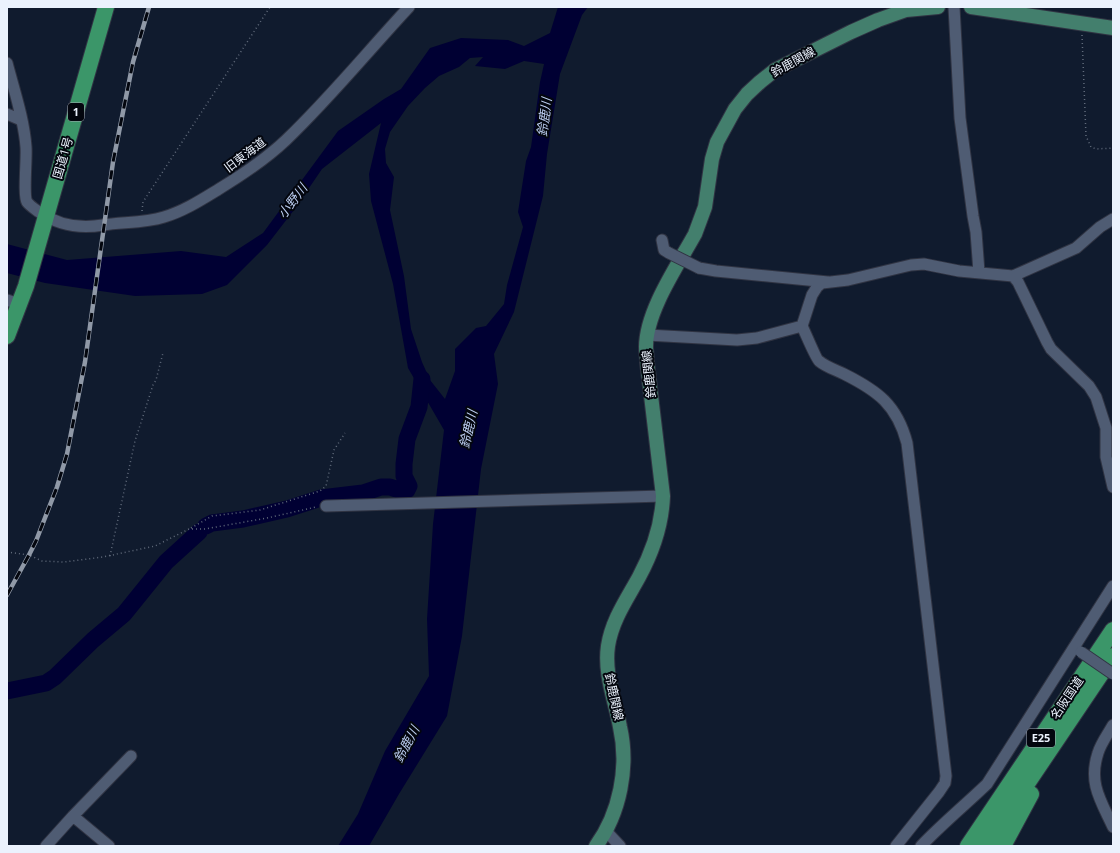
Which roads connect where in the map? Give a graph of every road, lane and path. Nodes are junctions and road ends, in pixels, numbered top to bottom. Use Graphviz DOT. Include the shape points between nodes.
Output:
graph roads {
  1 [pos="106,7"];
  2 [pos="270,7"];
  3 [pos="409,7"];
  4 [pos="938,7"];
  5 [pos="954,7"];
  6 [pos="971,7"];
  7 [pos="1081,23"];
  8 [pos="1113,28"];
  9 [pos="7,63"];
  10 [pos="7,114"];
  11 [pos="21,120"];
  12 [pos="1113,148"];
  13 [pos="1113,219"];
  14 [pos="143,221"];
  15 [pos="44,223"];
  16 [pos="662,240"];
  17 [pos="979,272"];
  18 [pos="1013,276"];
  19 [pos="830,283"];
  20 [pos="13,302"];
  21 [pos="802,326"];
  22 [pos="647,335"];
  23 [pos="7,336"];
  24 [pos="163,353"];
  25 [pos="345,434"];
  26 [pos="1113,487"];
  27 [pos="663,496"];
  28 [pos="326,506"];
  29 [pos="189,529"];
  30 [pos="7,552"];
  31 [pos="110,556"];
  32 [pos="1113,586"];
  33 [pos="1113,630"];
  34 [pos="1078,650"];
  35 [pos="1113,656"];
  36 [pos="1113,674"];
  37 [pos="1072,716"];
  38 [pos="1113,725"];
  39 [pos="131,756"];
  40 [pos="73,816"];
  41 [pos="1113,827"];
  42 [pos="606,831"];
  43 [pos="46,846"];
  44 [pos="109,846"];
  45 [pos="596,846"];
  46 [pos="620,846"];
  47 [pos="896,846"];
  48 [pos="922,846"];
  49 [pos="968,846"];
  50 [pos="985,846"];
  51 [pos="1003,846"];
  1 -- 15 [label="highway, 国道1号 / 1"];
  2 -- 14 [label="path" via="143,202"];
  3 -- 14 [label="street, 旧東海道" via="285,141 231,182 191,207 163,218"];
  4 -- 22 [label="main road, 鈴鹿関線" via="906,10 851,32 775,70 747,94 735,109 717,142 699,225 657,301"];
  5 -- 17 [label="street" via="960,118"];
  6 -- 7 [label="main road"];
  7 -- 8 [label="main road"];
  7 -- 12 [label="path" via="1086,136 1091,147"];
  9 -- 11 [label="street, 旧東海道"];
  10 -- 11 [label="street"];
  11 -- 15 [label="street, 旧東海道" via="26,147 25,197"];
  13 -- 18 [label="street" via="1076,248"];
  14 -- 15 [label="street, 旧東海道" via="94,227"];
  15 -- 20 [label="highway, 国道1号 / 1" via="26,286"];
  16 -- 19 [label="street, bridge" via="664,250 699,268 825,280"];
  17 -- 18 [label="street"];
  17 -- 19 [label="street" via="924,264"];
  18 -- 26 [label="street" via="1051,349 1089,386 1096,397 1106,428 1106,457"];
  19 -- 21 [label="street" via="822,283 817,287"];
  20 -- 23 [label="highway, 国道1号 / 1"];
  21 -- 22 [label="street" via="757,338 737,340"];
  21 -- 47 [label="street" via="818,361 864,384 894,410 907,443 946,776 939,792"];
  22 -- 27 [label="main road, 鈴鹿関線" via="647,362"];
  24 -- 31 [label="path" via="136,441"];
  25 -- 29 [label="path" via="334,450 326,486 320,491 260,510 212,516"];
  27 -- 28 [label="street"];
  27 -- 42 [label="main road, 鈴鹿関線" via="660,523 652,550 620,610 608,645 608,675 621,728 623,768 616,806"];
  28 -- 29 [label="path" via="205,529"];
  29 -- 31 [label="path" via="155,546"];
  30 -- 31 [label="path" via="29,555 42,562"];
  32 -- 34 [label="street"];
  33 -- 49 [label="highway, 名阪国道 / E25"];
  34 -- 36 [label="street, bridge"];
  34 -- 48 [label="street" via="1045,692 987,784"];
  35 -- 37 [label="highway, 名阪国道 / E25"];
  37 -- 50 [label="highway, 名阪国道 / E25"];
  37 -- 51 [label="highway"];
  38 -- 41 [label="street" via="1098,752 1094,777 1097,792"];
  39 -- 40 [label="street"];
  40 -- 43 [label="street"];
  40 -- 44 [label="street"];
  42 -- 45 [label="main road, 鈴鹿関線"];
  42 -- 46 [label="street"];
}
